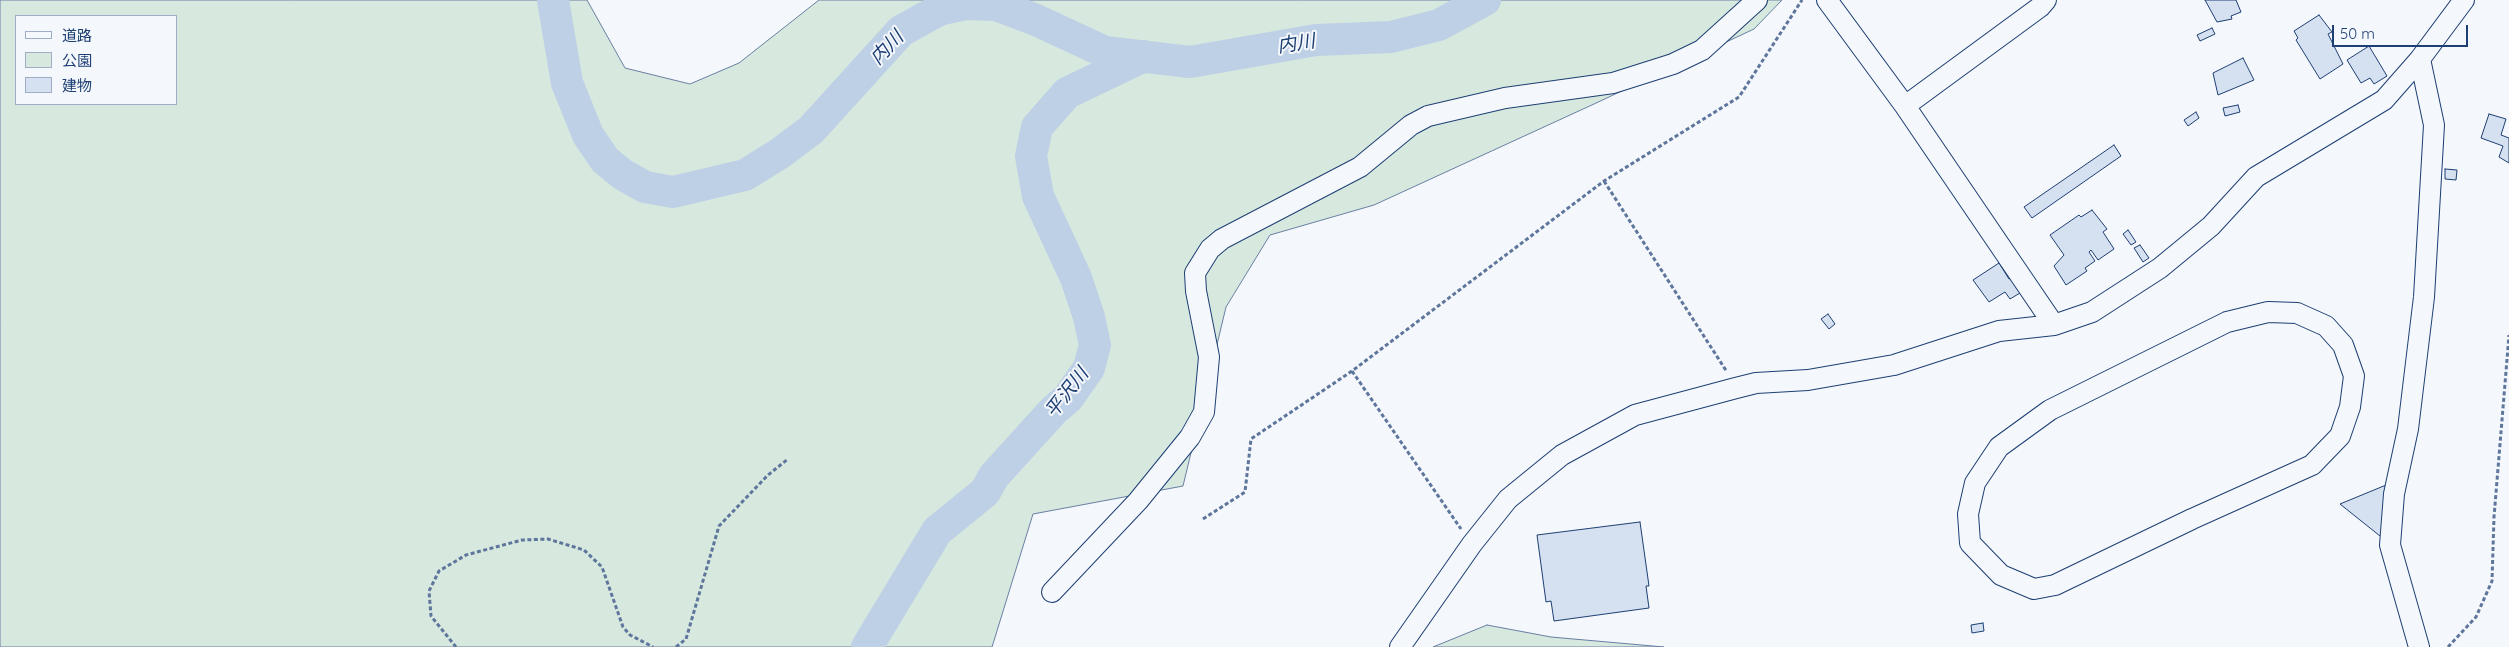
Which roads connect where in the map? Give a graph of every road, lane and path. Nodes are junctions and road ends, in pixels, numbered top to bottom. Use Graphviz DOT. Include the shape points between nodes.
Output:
graph roads {
  1 [pos="1757,0"];
  2 [pos="1802,0"];
  3 [pos="1827,0"];
  4 [pos="2046,0"];
  5 [pos="2464,0"];
  6 [pos="2420,59"];
  7 [pos="1905,106"];
  8 [pos="1604,181"];
  9 [pos="2054,325"];
  10 [pos="2509,335"];
  11 [pos="1352,371"];
  12 [pos="1736,388"];
  13 [pos="788,458"];
  14 [pos="1203,519"];
  15 [pos="2192,519"];
  16 [pos="1472,544"];
  17 [pos="1052,592"];
  18 [pos="456,647"];
  19 [pos="653,647"];
  20 [pos="676,647"];
  21 [pos="1400,647"];
  22 [pos="2419,647"];
  23 [pos="2448,647"];
  1 -- 17 [label="street" via="1702,50 1673,64 1613,83 1505,98 1428,116 1411,125 1360,167 1210,249 1195,273 1209,357 1204,412 1190,437 1138,501"];
  2 -- 8 [label="path" via="1738,97"];
  3 -- 7 [label="street"];
  4 -- 7 [label="street"];
  5 -- 6 [label="street"];
  6 -- 9 [label="street" via="2384,100 2256,177 2211,226 2160,268 2092,312"];
  6 -- 22 [label="street" via="2434,124 2424,297 2408,429 2394,494 2390,545"];
  7 -- 9 [label="street"];
  8 -- 11 [label="path"];
  8 -- 12 [label="path"];
  9 -- 12 [label="street" via="1999,331 1894,365"];
  10 -- 23 [label="path" via="2492,581 2476,617"];
  11 -- 14 [label="path" via="1251,439 1244,492"];
  11 -- 16 [label="path"];
  12 -- 16 [label="street" via="1635,415 1562,455 1508,499"];
  13 -- 20 [label="path" via="720,526 686,639"];
  15 -- 15 [label="street" via="2055,585 2034,589 2001,575 1970,543 1968,514 1975,483 1999,447 2050,410 2227,322 2268,312 2297,313 2326,326 2343,345 2354,376 2350,407 2340,436 2312,465"];
  16 -- 21 [label="street"];
  18 -- 19 [label="path" via="431,616 429,592 439,571 466,555 522,540 548,539 584,550 602,567 624,627 630,635"];
}
